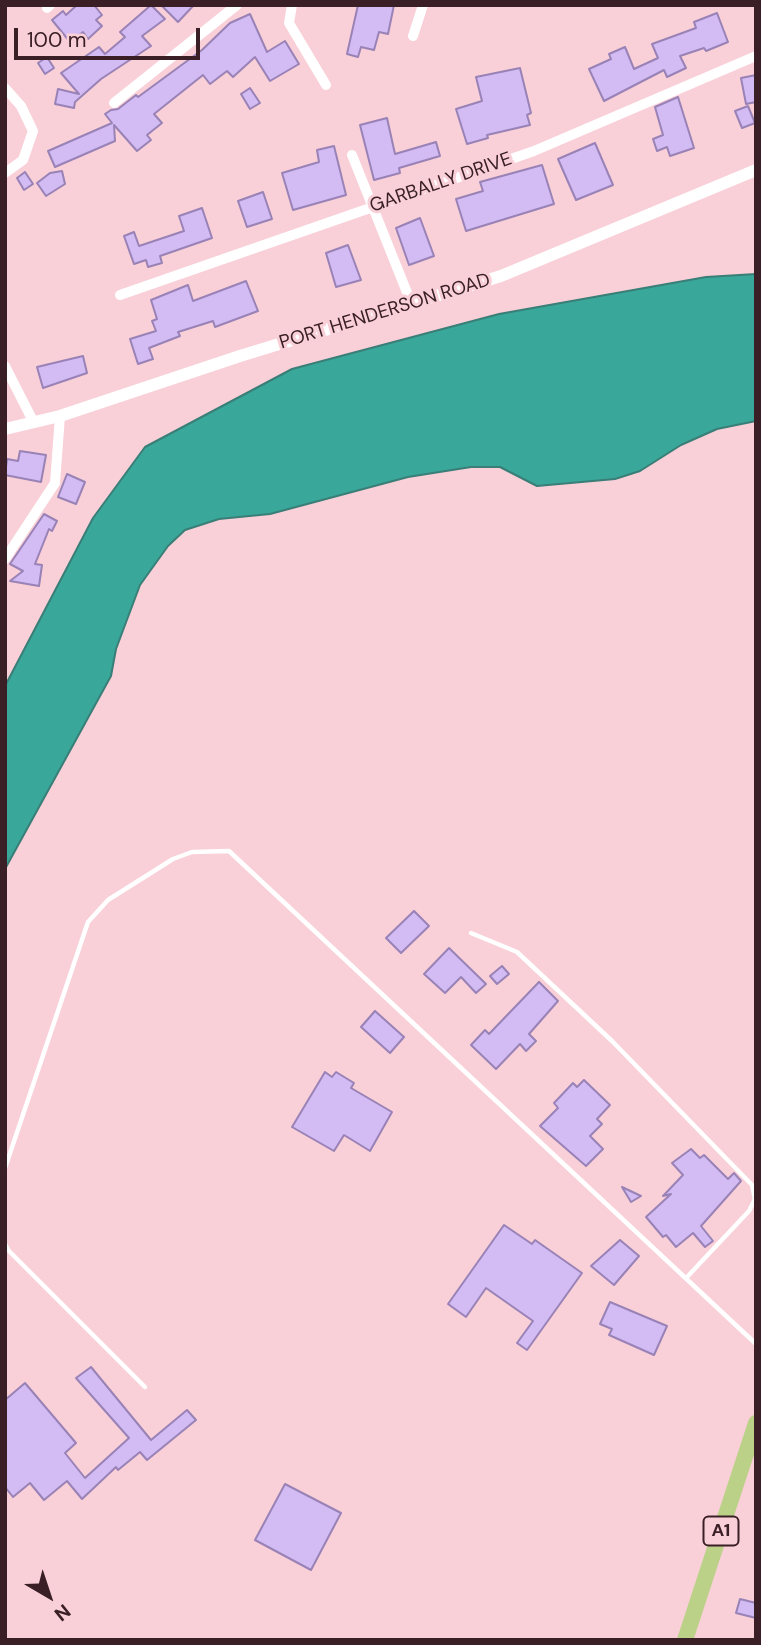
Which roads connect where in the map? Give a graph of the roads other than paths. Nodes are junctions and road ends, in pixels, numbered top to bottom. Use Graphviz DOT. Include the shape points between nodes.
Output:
graph roads {
  1 [pos="237,5"];
  2 [pos="292,5"];
  3 [pos="423,5"];
  4 [pos="413,36"];
  5 [pos="756,56"];
  6 [pos="326,85"];
  7 [pos="5,88"];
  8 [pos="114,103"];
  9 [pos="352,155"];
  10 [pos="756,170"];
  11 [pos="5,173"];
  12 [pos="372,207"];
  13 [pos="120,295"];
  14 [pos="412,305"];
  15 [pos="5,366"];
  16 [pos="60,416"];
  17 [pos="34,423"];
  18 [pos="7,429"];
  19 [pos="5,559"];
  20 [pos="471,933"];
  21 [pos="5,1168"];
  22 [pos="5,1244"];
  23 [pos="687,1277"];
  24 [pos="756,1344"];
  25 [pos="145,1387"];
  26 [pos="756,1423"];
  27 [pos="685,1640"];
  1 -- 8 [label="street"];
  2 -- 6 [label="street" via="289,23"];
  3 -- 4 [label="street"];
  5 -- 12 [label="street, GARBALLY DRIVE" via="534,151"];
  7 -- 11 [label="street" via="22,106 33,131 23,160"];
  9 -- 12 [label="street"];
  10 -- 14 [label="street, PORT HENDERSON ROAD" via="501,276"];
  12 -- 13 [label="street, GARBALLY DRIVE"];
  12 -- 14 [label="street"];
  14 -- 16 [label="street, PORT HENDERSON ROAD"];
  15 -- 17 [label="street"];
  16 -- 17 [label="street, PORT HENDERSON ROAD"];
  16 -- 19 [label="street" via="55,484"];
  17 -- 18 [label="street, PORT HENDERSON ROAD"];
  20 -- 23 [label="lane" via="517,952 612,1041 752,1185 755,1199 749,1211"];
  21 -- 23 [label="lane" via="88,922 108,900 173,859 192,852 229,851"];
  22 -- 25 [label="lane"];
  23 -- 24 [label="lane"];
  26 -- 27 [label="main road, A1"];
}
